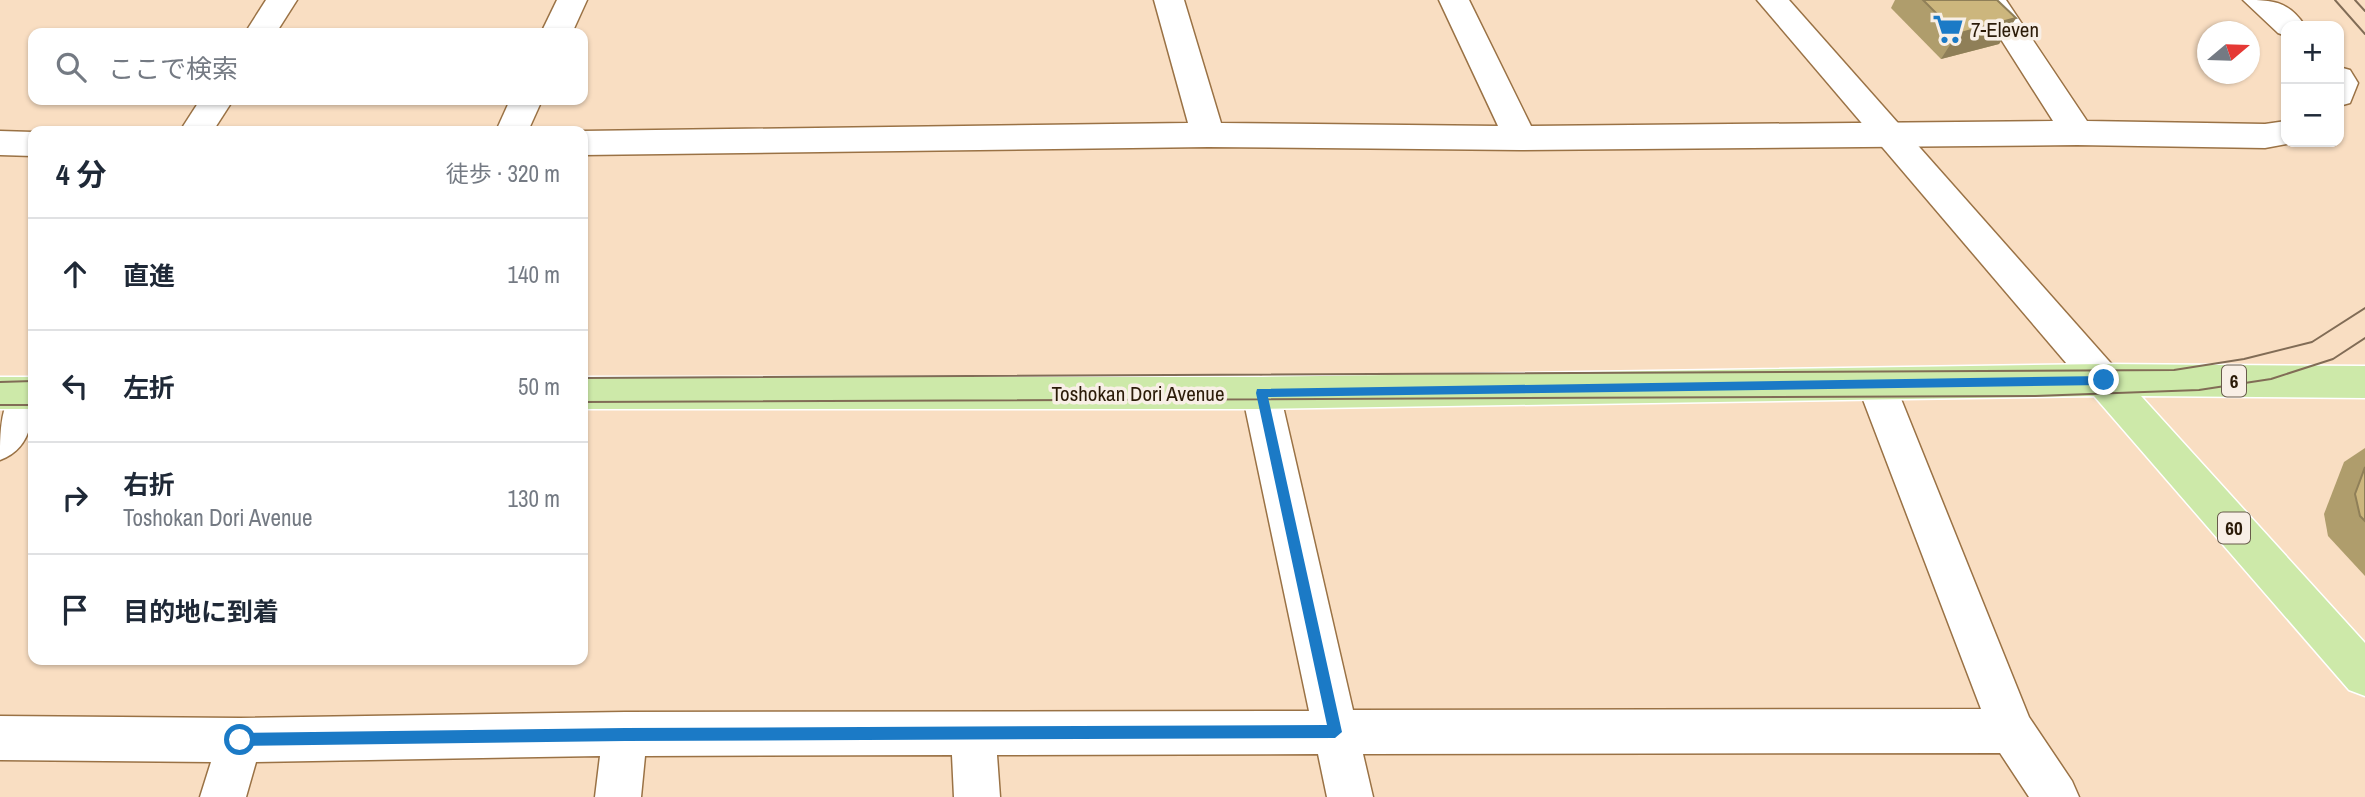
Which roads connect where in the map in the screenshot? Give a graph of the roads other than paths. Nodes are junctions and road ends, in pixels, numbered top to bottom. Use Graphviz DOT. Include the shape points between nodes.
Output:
graph roads {
  1 [pos="282,0"];
  2 [pos="572,0"];
  3 [pos="1168,0"];
  4 [pos="1454,0"];
  5 [pos="1772,0"];
  6 [pos="1991,0"];
  7 [pos="2258,0"];
  8 [pos="2283,21"];
  9 [pos="263,28"];
  10 [pos="559,28"];
  11 [pos="214,105"];
  12 [pos="524,105"];
  13 [pos="199,126"];
  14 [pos="514,126"];
  15 [pos="2077,133"];
  16 [pos="2281,134"];
  17 [pos="1208,135"];
  18 [pos="1888,136"];
  19 [pos="1520,138"];
  20 [pos="0,144"];
  21 [pos="28,144"];
  22 [pos="588,144"];
  23 [pos="2104,380"];
  24 [pos="2365,382"];
  25 [pos="1876,384"];
  26 [pos="28,392"];
  27 [pos="0,393"];
  28 [pos="588,393"];
  29 [pos="1261,393"];
  30 [pos="28,400"];
  31 [pos="0,443"];
  32 [pos="2365,675"];
  33 [pos="2012,731"];
  34 [pos="1335,732"];
  35 [pos="625,734"];
  36 [pos="973,734"];
  37 [pos="0,738"];
  38 [pos="240,740"];
  39 [pos="223,797"];
  40 [pos="618,797"];
  41 [pos="977,797"];
  42 [pos="1350,797"];
  43 [pos="2056,797"];
  1 -- 9 [label="street"];
  2 -- 10 [label="street"];
  3 -- 17 [label="street"];
  4 -- 19 [label="street"];
  5 -- 18 [label="street"];
  6 -- 15 [label="street"];
  7 -- 8 [label="street"];
  11 -- 13 [label="street"];
  12 -- 14 [label="street"];
  15 -- 16 [label="street"];
  15 -- 18 [label="street"];
  17 -- 19 [label="street"];
  17 -- 22 [label="street"];
  18 -- 19 [label="street"];
  18 -- 23 [label="street"];
  20 -- 21 [label="street"];
  23 -- 24 [label="main road, Toshokan Dori Avenue / 6"];
  23 -- 25 [label="main road, Toshokan Dori Avenue / 6"];
  23 -- 32 [label="main road, 60"];
  25 -- 29 [label="main road, Toshokan Dori Avenue / 6"];
  25 -- 33 [label="street"];
  26 -- 27 [label="main road"];
  28 -- 29 [label="main road, Toshokan Dori Avenue / 6"];
  29 -- 34 [label="street"];
  30 -- 31 [label="street"];
  33 -- 34 [label="street"];
  33 -- 43 [label="street"];
  34 -- 36 [label="street"];
  34 -- 42 [label="street"];
  35 -- 36 [label="street"];
  35 -- 38 [label="street"];
  35 -- 40 [label="street"];
  36 -- 41 [label="street"];
  37 -- 38 [label="street"];
  38 -- 39 [label="street"];
}
